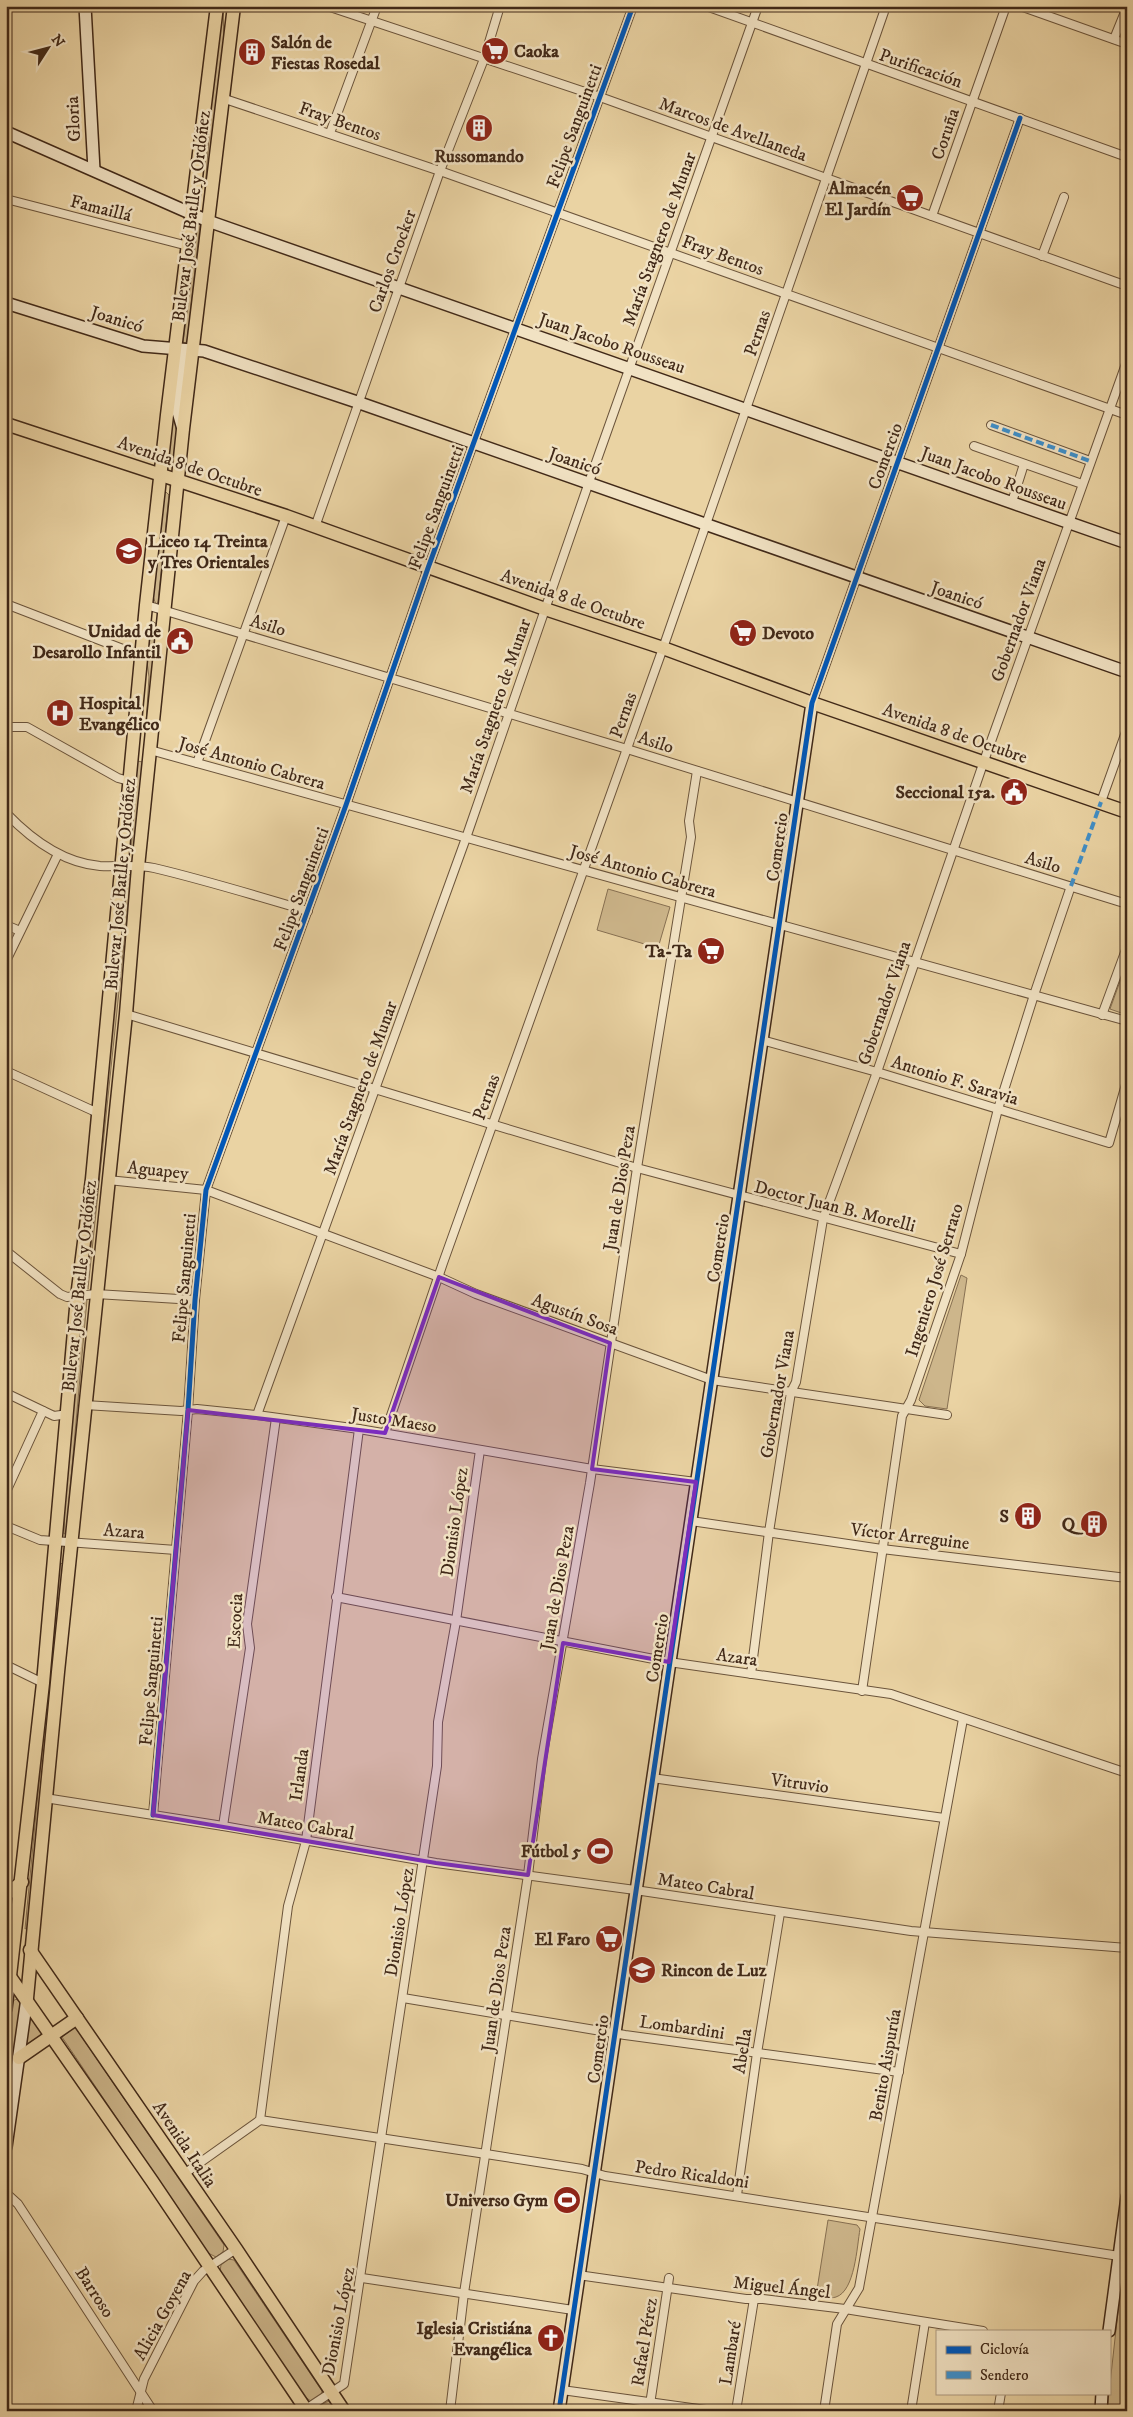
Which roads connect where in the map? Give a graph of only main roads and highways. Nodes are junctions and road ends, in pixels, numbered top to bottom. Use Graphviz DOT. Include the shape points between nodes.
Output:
graph roads {
  1 [pos="217,6"];
  2 [pos="225,6"];
  3 [pos="234,6"];
  4 [pos="229,44"];
  5 [pos="201,124"];
  6 [pos="208,221"];
  7 [pos="6,424"];
  8 [pos="160,473"];
  9 [pos="178,480"];
  10 [pos="141,660"];
  11 [pos="150,750"];
  12 [pos="1127,812"];
  13 [pos="22,1882"];
  14 [pos="6,1895"];
  15 [pos="6,1918"];
  16 [pos="16,1931"];
  17 [pos="32,1952"];
  18 [pos="8,1973"];
  19 [pos="27,1998"];
  20 [pos="77,2018"];
  21 [pos="53,2035"];
  22 [pos="19,2058"];
  23 [pos="307,2410"];
  24 [pos="344,2411"];
  1 -- 5 [label="main road, Bulevar José Batlle y Ordóñez"];
  2 -- 4 [label="main road" via="224,23"];
  3 -- 4 [label="main road, Bulevar José Batlle y Ordóñez"];
  4 -- 6 [label="main road, Bulevar José Batlle y Ordóñez"];
  5 -- 6 [label="main road" via="207,139 200,208"];
  5 -- 8 [label="main road, Bulevar José Batlle y Ordóñez"];
  6 -- 9 [label="main road, Bulevar José Batlle y Ordóñez"];
  7 -- 8 [label="main road, Avenida 8 de Octubre"];
  8 -- 9 [label="main road, Avenida 8 de Octubre"];
  8 -- 10 [label="main road, Bulevar José Batlle y Ordóñez"];
  9 -- 11 [label="main road, Bulevar José Batlle y Ordóñez"];
  9 -- 12 [label="main road, Avenida 8 de Octubre"];
  10 -- 11 [label="main road" via="146,684 141,741"];
  10 -- 13 [label="main road, Bulevar José Batlle y Ordóñez"];
  11 -- 17 [label="main road, Bulevar José Batlle y Ordóñez"];
  13 -- 14 [label="main road"];
  13 -- 16 [label="main road, Bulevar José Batlle y Ordóñez"];
  15 -- 16 [label="main road, Avenida Italia"];
  16 -- 17 [label="main road, Avenida Italia"];
  16 -- 18 [label="main road, Bulevar José Batlle y Ordóñez"];
  17 -- 19 [label="main road, Bulevar José Batlle y Ordóñez"];
  17 -- 20 [label="main road, Avenida Italia"];
  18 -- 19 [label="main road"];
  19 -- 21 [label="main road"];
  20 -- 21 [label="main road"];
  20 -- 24 [label="main road, Avenida Italia"];
  21 -- 22 [label="main road"];
  21 -- 23 [label="main road"];
}
